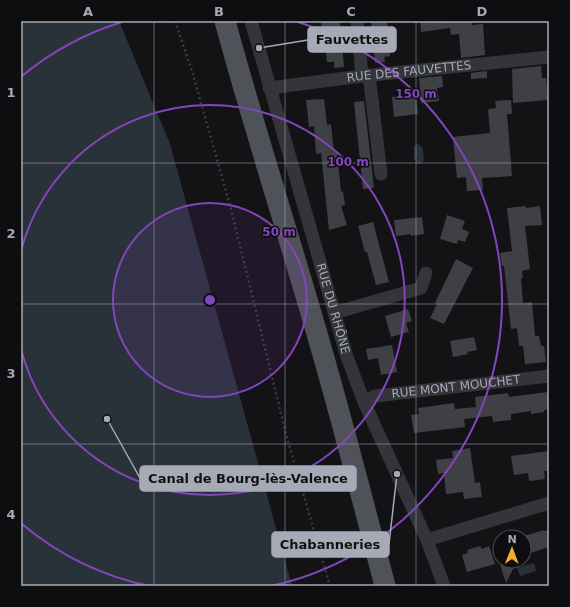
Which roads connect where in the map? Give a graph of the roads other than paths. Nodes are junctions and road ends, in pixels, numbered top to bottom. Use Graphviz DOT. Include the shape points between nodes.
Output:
graph roads {
  1 [pos="226,21"];
  2 [pos="251,21"];
  3 [pos="357,21"];
  4 [pos="549,57"];
  5 [pos="366,75"];
  6 [pos="269,88"];
  7 [pos="381,174"];
  8 [pos="426,273"];
  9 [pos="334,313"];
  10 [pos="549,376"];
  11 [pos="364,402"];
  12 [pos="549,503"];
  13 [pos="427,540"];
  14 [pos="384,586"];
  15 [pos="444,586"];
  1 -- 14 [label="main road" via="362,494"];
  2 -- 6 [label="street, RUE DU RHÔNE"];
  3 -- 5 [label="street"];
  4 -- 5 [label="street, RUE DES FAUVETTES"];
  5 -- 6 [label="street, RUE DES FAUVETTES"];
  5 -- 7 [label="street"];
  6 -- 9 [label="street, RUE DU RHÔNE"];
  8 -- 9 [label="street" via="421,288"];
  9 -- 11 [label="street, RUE DU RHÔNE"];
  10 -- 11 [label="street, RUE MONT MOUCHET" via="375,396"];
  11 -- 13 [label="street, RUE DU RHÔNE"];
  12 -- 13 [label="street"];
  13 -- 15 [label="street, RUE DU RHÔNE"];
}
